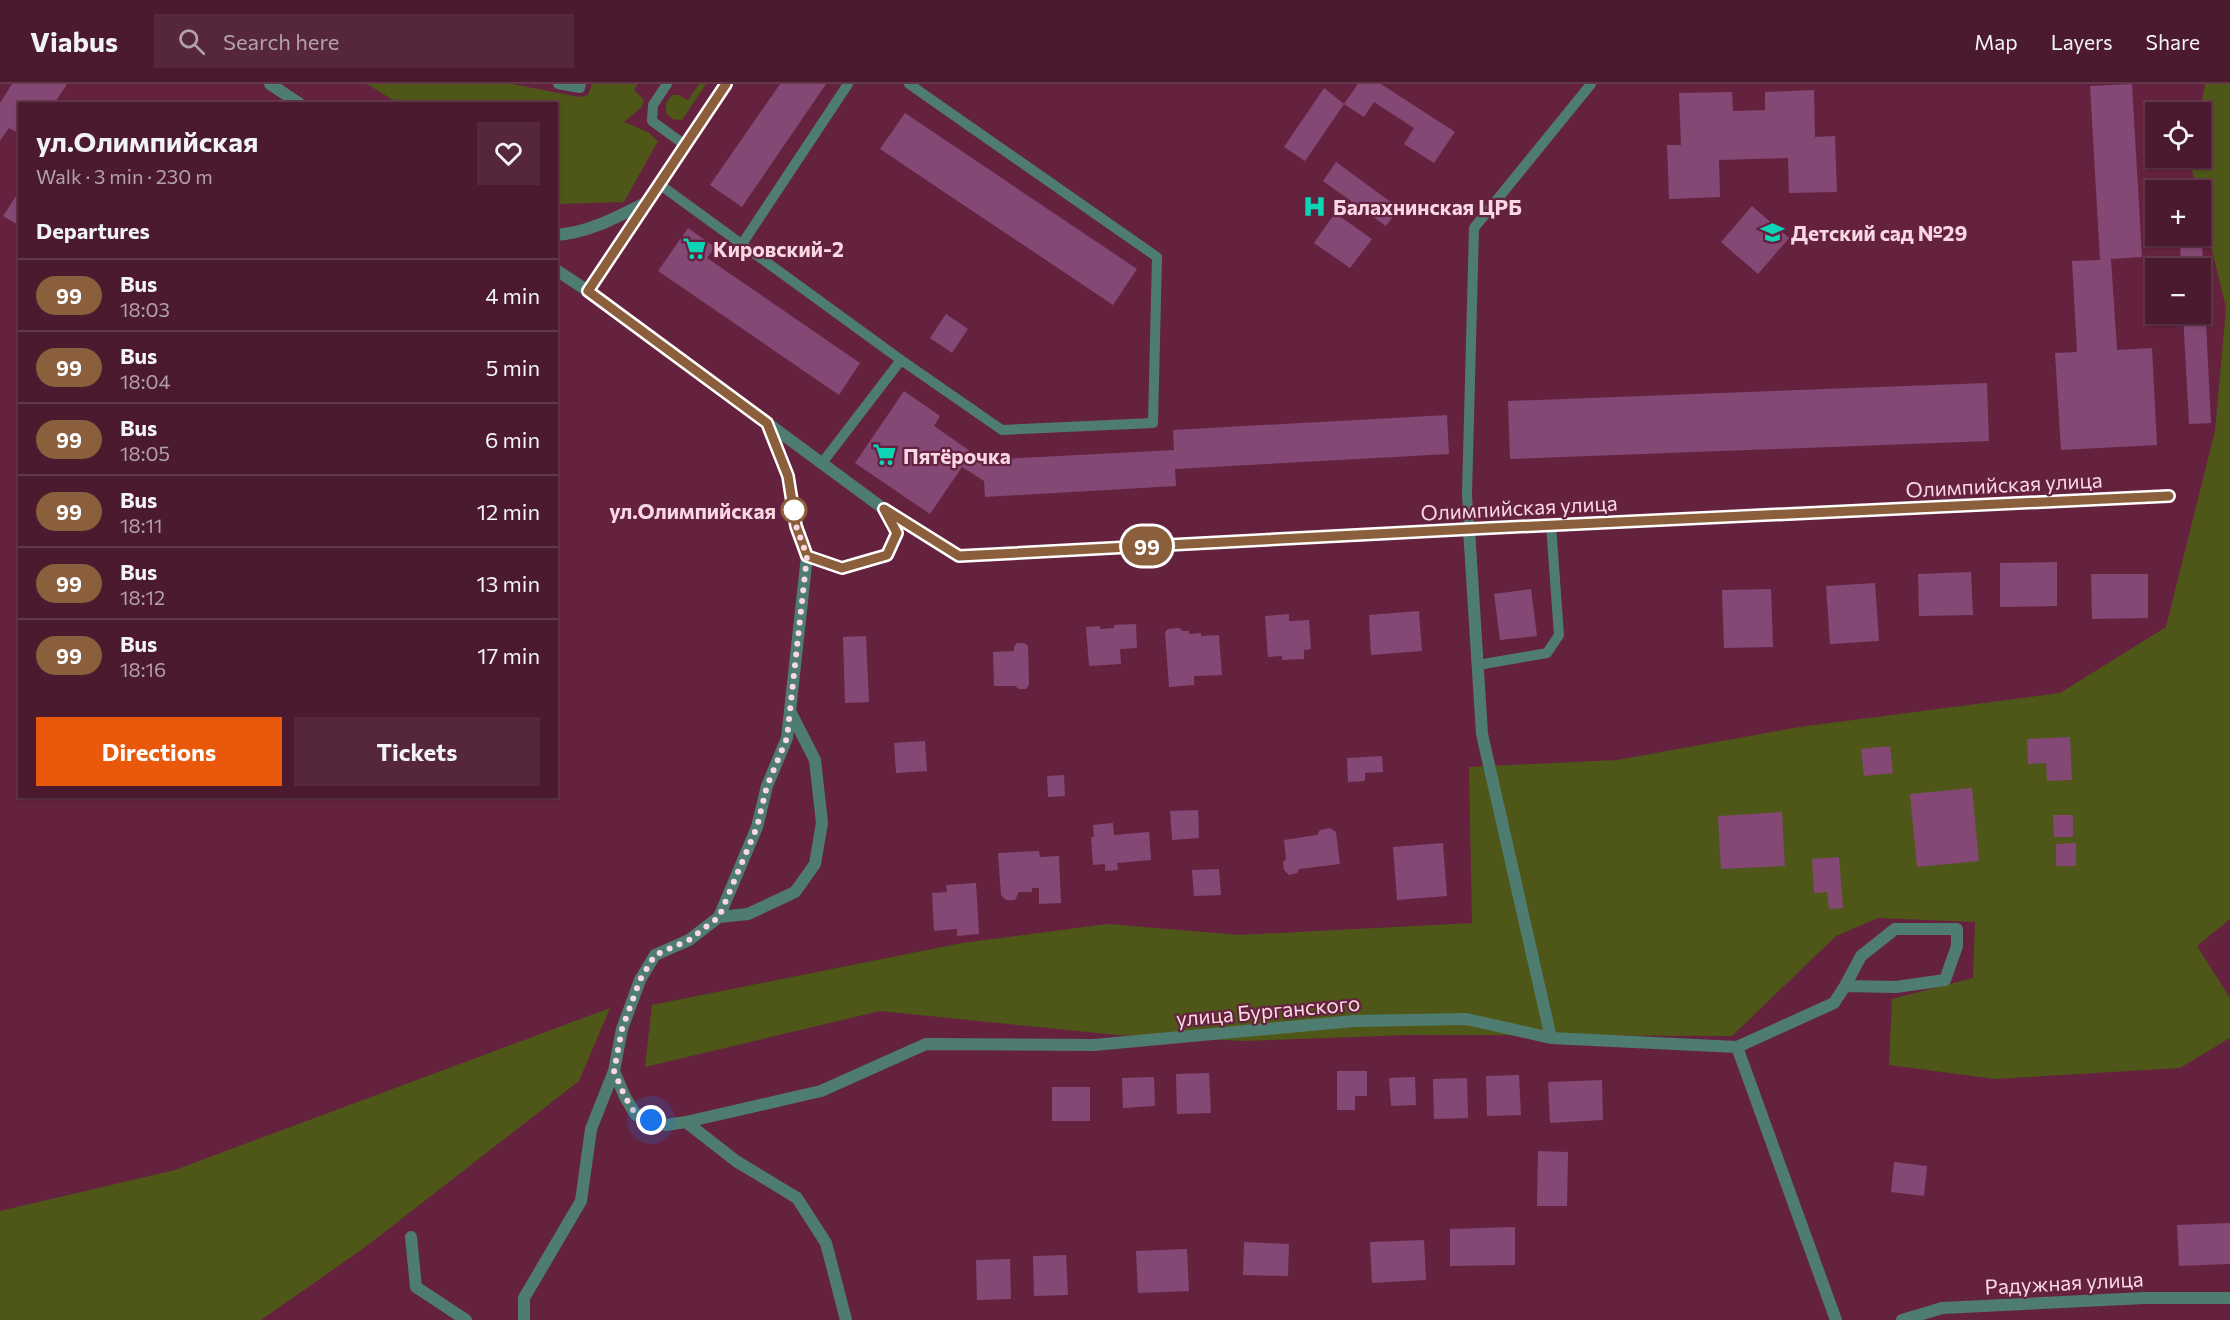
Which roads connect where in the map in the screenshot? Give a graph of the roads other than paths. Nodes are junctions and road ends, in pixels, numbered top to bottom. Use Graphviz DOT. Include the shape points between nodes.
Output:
graph roads {
  1 [pos="270,84"];
  2 [pos="558,84"];
  3 [pos="581,84"];
  4 [pos="667,84"];
  5 [pos="726,84"];
  6 [pos="848,84"];
  7 [pos="909,84"];
  8 [pos="1591,84"];
  9 [pos="297,102"];
  10 [pos="686,145"];
  11 [pos="659,184"];
  12 [pos="648,201"];
  13 [pos="558,235"];
  14 [pos="742,244"];
  15 [pos="558,271"];
  16 [pos="588,291"];
  17 [pos="901,360"];
  18 [pos="767,423"];
  19 [pos="822,463"];
  20 [pos="2169,496"];
  21 [pos="884,509"];
  22 [pos="1551,525"];
  23 [pos="1469,529"];
  24 [pos="807,556"];
  25 [pos="1478,665"];
  26 [pos="790,710"];
  27 [pos="719,917"];
  28 [pos="1845,986"];
  29 [pos="1551,1038"];
  30 [pos="1737,1047"];
  31 [pos="614,1071"];
  32 [pos="686,1122"];
  33 [pos="411,1237"];
  34 [pos="2230,1298"];
  35 [pos="466,1320"];
  36 [pos="524,1320"];
  37 [pos="846,1320"];
  38 [pos="1836,1320"];
  39 [pos="1902,1320"];
  1 -- 9 [label="street"];
  2 -- 3 [label="lane" via="580,88"];
  4 -- 10 [label="lane" via="653,105 652,121"];
  5 -- 10 [label="street"];
  6 -- 14 [label="lane"];
  7 -- 17 [label="lane" via="1157,257 1153,423 1002,430"];
  8 -- 23 [label="lane" via="1474,228"];
  10 -- 11 [label="street"];
  11 -- 12 [label="street"];
  11 -- 14 [label="lane"];
  12 -- 13 [label="street" via="602,224"];
  12 -- 16 [label="street"];
  14 -- 17 [label="lane"];
  15 -- 16 [label="street, Олимпийская улица"];
  16 -- 18 [label="street, Олимпийская улица"];
  17 -- 19 [label="lane"];
  18 -- 19 [label="street, Олимпийская улица"];
  18 -- 24 [label="street" via="788,476 796,526"];
  19 -- 21 [label="street, Олимпийская улица"];
  20 -- 22 [label="street, Олимпийская улица"];
  21 -- 23 [label="street, Олимпийская улица" via="959,556"];
  21 -- 24 [label="street, Олимпийская улица" via="897,533 887,555 842,568"];
  22 -- 23 [label="street, Олимпийская улица"];
  22 -- 25 [label="lane" via="1558,635 1547,653"];
  23 -- 25 [label="street"];
  24 -- 26 [label="street"];
  25 -- 29 [label="street" via="1482,734"];
  26 -- 27 [label="street" via="787,738 767,786 757,827"];
  26 -- 27 [label="street" via="814,760 822,823 814,864 795,892 748,914"];
  27 -- 31 [label="street" via="689,940 655,955 640,980 622,1029"];
  28 -- 28 [label="street, улица Бурганского" via="1896,987 1945,980 1958,946 1957,929 1895,929 1861,956"];
  28 -- 30 [label="street, улица Бурганского" via="1834,1003"];
  29 -- 30 [label="street, улица Бурганского"];
  29 -- 32 [label="street, улица Бурганского" via="1455,1019 1354,1021 1094,1045 926,1044 821,1091"];
  30 -- 38 [label="street"];
  31 -- 32 [label="street, улица Бурганского" via="636,1115 666,1125"];
  31 -- 36 [label="street" via="591,1129 581,1200 524,1298"];
  32 -- 37 [label="street" via="736,1161 796,1198 826,1243"];
  33 -- 35 [label="street" via="416,1287"];
  34 -- 39 [label="street, Радужная улица" via="1942,1308"];
}
